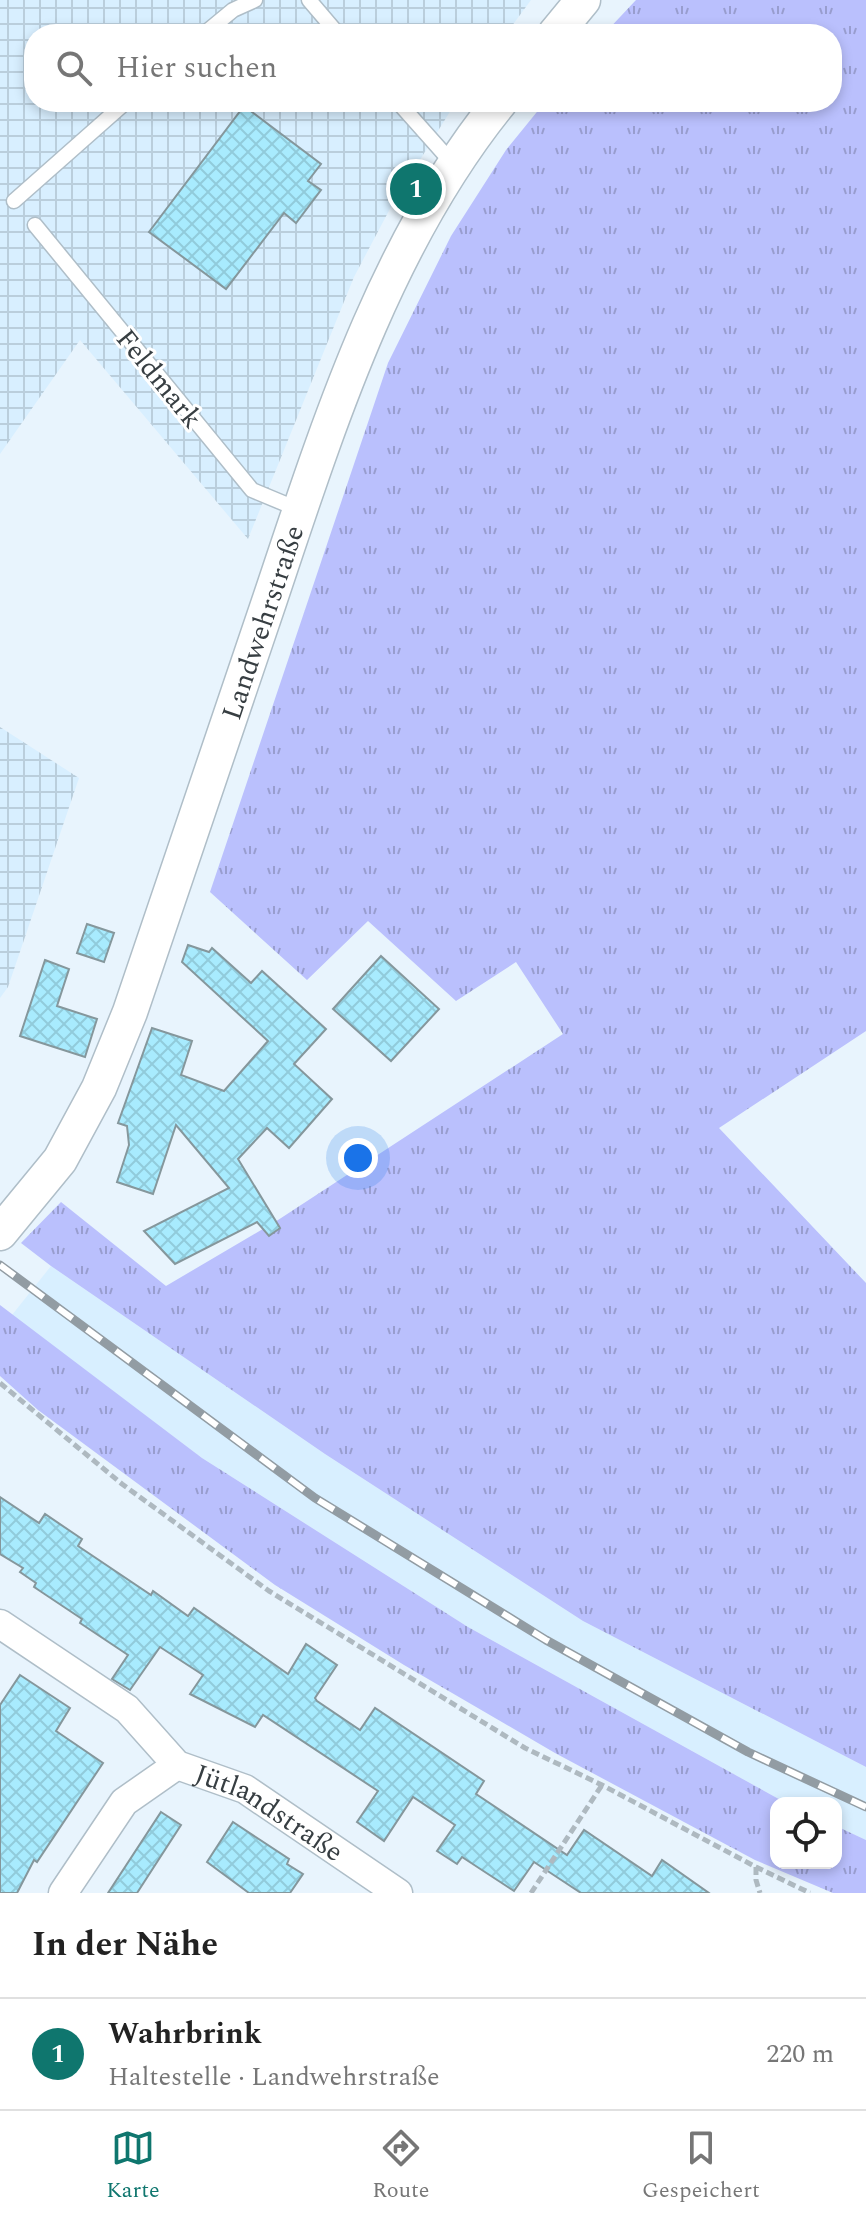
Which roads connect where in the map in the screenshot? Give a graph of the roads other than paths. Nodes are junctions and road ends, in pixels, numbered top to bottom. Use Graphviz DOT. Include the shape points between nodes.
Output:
graph roads {
  1 [pos="255,0"];
  2 [pos="309,0"];
  3 [pos="583,0"];
  4 [pos="216,24"];
  5 [pos="329,24"];
  6 [pos="563,24"];
  7 [pos="115,112"];
  8 [pos="407,112"];
  9 [pos="492,112"];
  10 [pos="455,166"];
  11 [pos="14,201"];
  12 [pos="35,225"];
  13 [pos="300,510"];
  14 [pos="0,1233"];
  15 [pos="0,1624"];
  16 [pos="177,1765"];
  17 [pos="63,1893"];
  18 [pos="398,1893"];
  1 -- 4 [label="lane"];
  2 -- 5 [label="lane"];
  3 -- 6 [label="street"];
  7 -- 11 [label="lane"];
  8 -- 10 [label="lane"];
  9 -- 10 [label="street, Landwehrstraße"];
  10 -- 13 [label="street, Landwehrstraße" via="360,346"];
  12 -- 13 [label="lane, Feldmark" via="252,490"];
  13 -- 14 [label="street, Landwehrstraße" via="130,1012 99,1088 60,1160"];
  15 -- 16 [label="street, Jütlandstraße" via="127,1709"];
  16 -- 17 [label="street, Jütlandstraße" via="124,1802"];
  16 -- 18 [label="street, Jütlandstraße" via="245,1789"];
}
